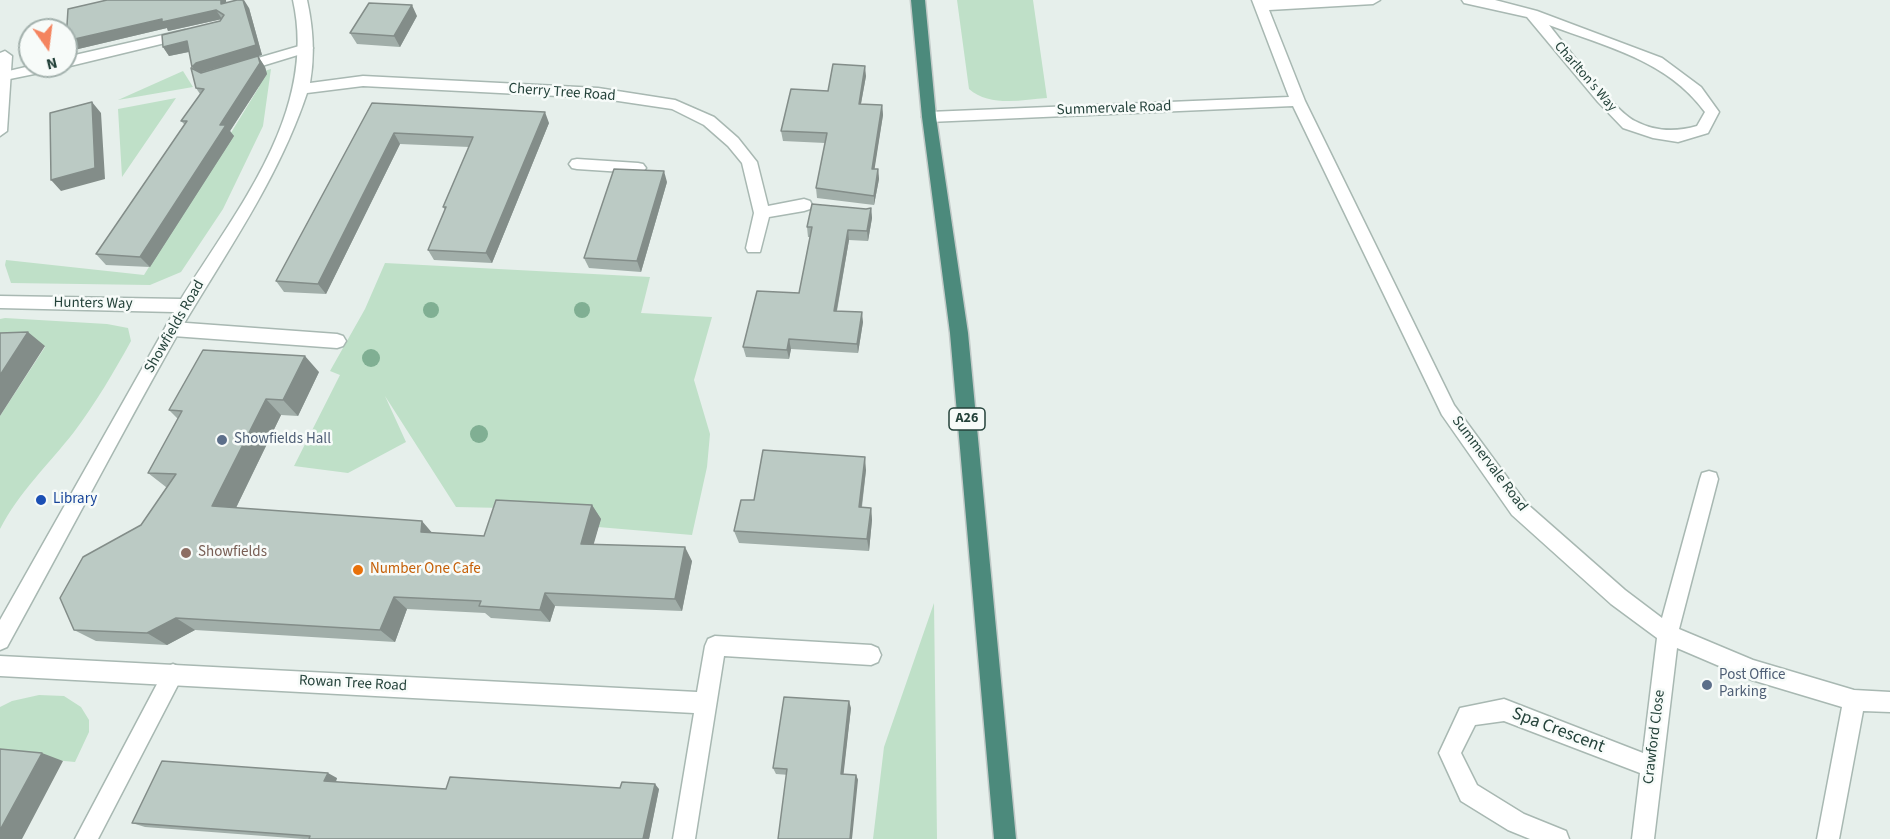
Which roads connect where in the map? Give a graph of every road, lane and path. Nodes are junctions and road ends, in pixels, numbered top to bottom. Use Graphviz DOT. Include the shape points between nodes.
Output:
graph roads {
  1 [pos="300,0"];
  2 [pos="918,0"];
  3 [pos="1373,0"];
  4 [pos="1469,0"];
  5 [pos="1260,3"];
  6 [pos="1532,14"];
  7 [pos="199,30"];
  8 [pos="306,48"];
  9 [pos="5,56"];
  10 [pos="78,59"];
  11 [pos="230,71"];
  12 [pos="18,73"];
  13 [pos="3,77"];
  14 [pos="301,89"];
  15 [pos="1298,101"];
  16 [pos="929,117"];
  17 [pos="0,131"];
  18 [pos="577,165"];
  19 [pos="638,168"];
  20 [pos="809,206"];
  21 [pos="762,213"];
  22 [pos="754,248"];
  23 [pos="0,302"];
  24 [pos="186,306"];
  25 [pos="173,328"];
  26 [pos="337,340"];
  27 [pos="1709,479"];
  28 [pos="1668,634"];
  29 [pos="0,640"];
  30 [pos="871,655"];
  31 [pos="0,666"];
  32 [pos="173,674"];
  33 [pos="1854,700"];
  34 [pos="1890,702"];
  35 [pos="706,703"];
  36 [pos="1652,767"];
  37 [pos="87,839"];
  38 [pos="684,839"];
  39 [pos="1005,839"];
  40 [pos="1558,839"];
  41 [pos="1643,839"];
  42 [pos="1828,839"];
  1 -- 8 [label="street, Showfields Road"];
  2 -- 16 [label="highway, A26"];
  3 -- 5 [label="street"];
  4 -- 6 [label="street, Charlton's Way"];
  5 -- 15 [label="street, Summervale Road"];
  6 -- 6 [label="street, Charlton's Way" via="1657,61 1696,90 1712,112 1703,129 1678,136 1628,124"];
  7 -- 10 [label="street"];
  8 -- 11 [label="street"];
  8 -- 14 [label="street, Showfields Road"];
  9 -- 13 [label="street"];
  12 -- 13 [label="street"];
  13 -- 17 [label="street"];
  14 -- 21 [label="street, Cherry Tree Road" via="375,82 598,93 675,105 709,121 733,142 749,162"];
  14 -- 24 [label="street, Showfields Road" via="277,153"];
  15 -- 16 [label="street, Summervale Road"];
  15 -- 28 [label="street, Summervale Road" via="1448,410 1520,509 1618,597"];
  16 -- 39 [label="highway, A26" via="959,333"];
  18 -- 19 [label="street"];
  20 -- 21 [label="street"];
  21 -- 22 [label="street, Cherry Tree Road"];
  23 -- 24 [label="street, Hunters Way"];
  24 -- 25 [label="street, Showfields Road"];
  25 -- 26 [label="street"];
  25 -- 29 [label="street, Showfields Road"];
  27 -- 28 [label="street, Crawford Close"];
  28 -- 33 [label="street, Summervale Road" via="1752,670"];
  28 -- 36 [label="street, Crawford Close"];
  30 -- 35 [label="street" via="715,646"];
  31 -- 32 [label="street, Rowan Tree Road"];
  32 -- 35 [label="street, Rowan Tree Road"];
  32 -- 37 [label="street"];
  33 -- 34 [label="street, Summervale Road"];
  33 -- 42 [label="street"];
  35 -- 38 [label="street"];
  36 -- 40 [label="street, Spa Crescent" via="1504,710 1468,715 1450,753 1469,793 1515,822"];
  36 -- 41 [label="street, Crawford Close"];
}
